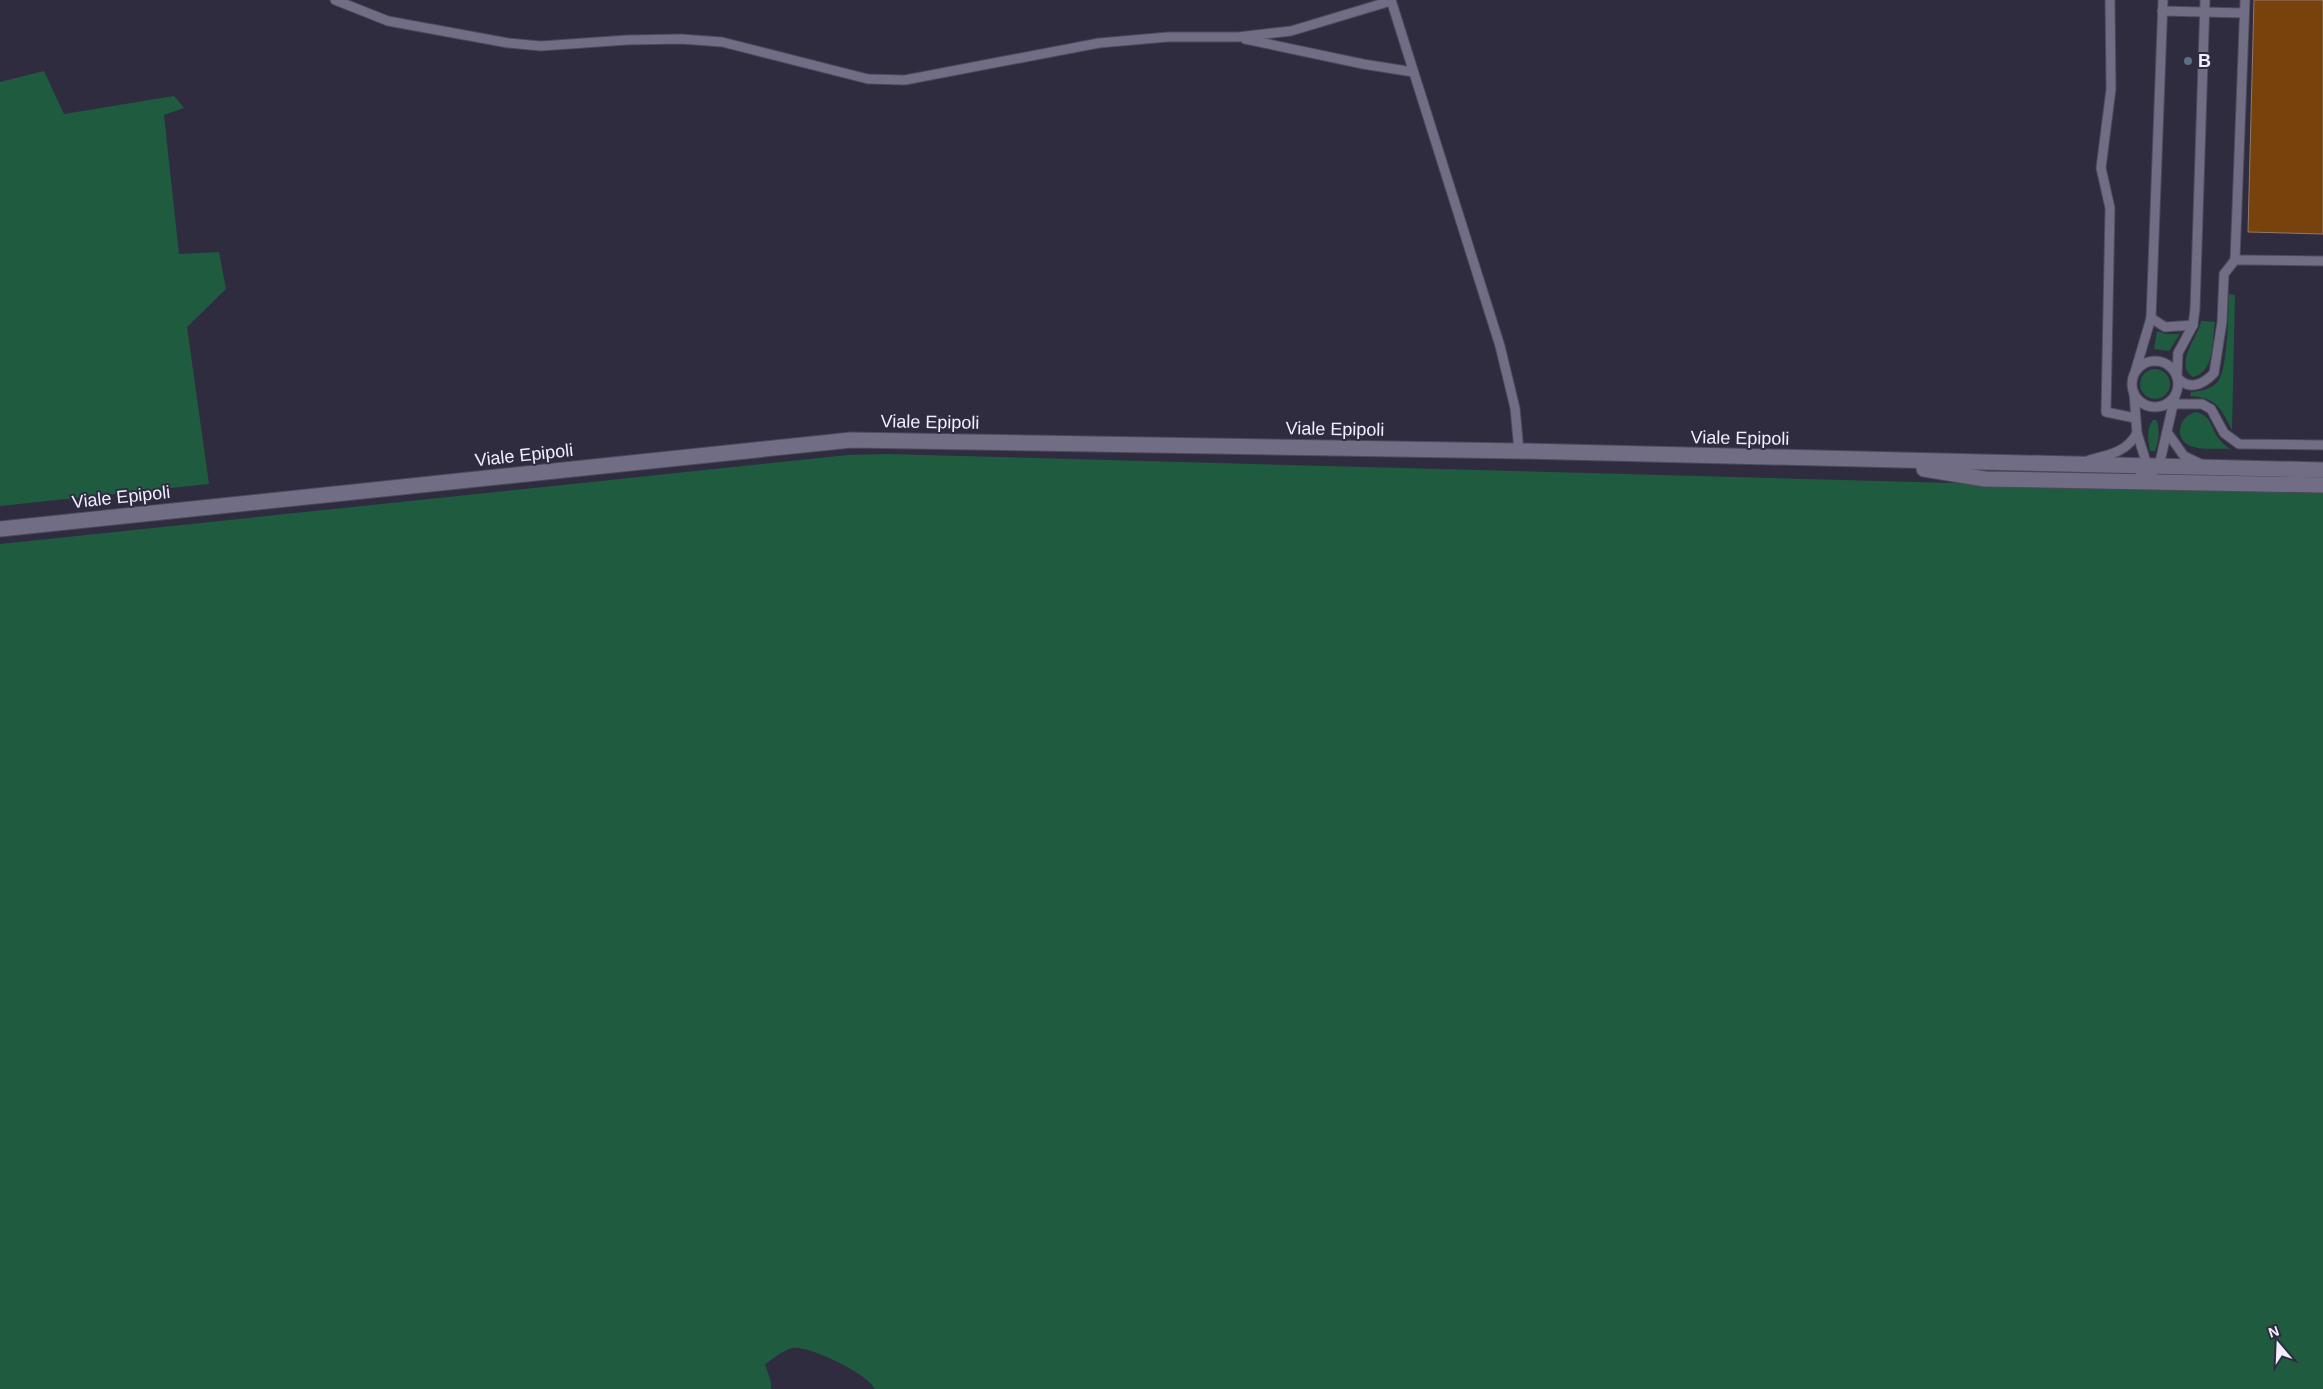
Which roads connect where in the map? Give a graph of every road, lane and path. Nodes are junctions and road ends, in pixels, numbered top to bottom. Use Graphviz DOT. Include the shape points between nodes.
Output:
graph roads {
  1 [pos="336,0"];
  2 [pos="1391,0"];
  3 [pos="2110,0"];
  4 [pos="2163,0"];
  5 [pos="2205,0"];
  6 [pos="2245,0"];
  7 [pos="2162,11"];
  8 [pos="2204,12"];
  9 [pos="2244,13"];
  10 [pos="1238,37"];
  11 [pos="1412,72"];
  12 [pos="2236,260"];
  13 [pos="2323,261"];
  14 [pos="2151,318"];
  15 [pos="2193,324"];
  16 [pos="2135,372"];
  17 [pos="2177,377"];
  18 [pos="2134,393"];
  19 [pos="2172,401"];
  20 [pos="2185,404"];
  21 [pos="2135,418"];
  22 [pos="2169,418"];
  23 [pos="2167,432"];
  24 [pos="2137,433"];
  25 [pos="2323,445"];
  26 [pos="1519,451"];
  27 [pos="1863,460"];
  28 [pos="2060,464"];
  29 [pos="2211,467"];
  30 [pos="2323,470"];
  31 [pos="2153,472"];
  32 [pos="2323,485"];
  33 [pos="0,529"];
  1 -- 10 [label="lane" via="388,21 508,43 541,46 681,39 722,42 868,79 905,80 1099,43 1168,37"];
  2 -- 10 [label="lane" via="1291,31"];
  2 -- 11 [label="lane"];
  3 -- 21 [label="lane" via="2111,89 2101,168 2110,208 2106,412"];
  4 -- 7 [label="lane"];
  5 -- 8 [label="lane"];
  6 -- 9 [label="lane"];
  7 -- 8 [label="lane"];
  7 -- 14 [label="lane"];
  8 -- 9 [label="lane"];
  8 -- 15 [label="lane"];
  9 -- 12 [label="lane"];
  10 -- 11 [label="lane"];
  11 -- 26 [label="lane" via="1500,346 1515,408"];
  12 -- 13 [label="lane"];
  12 -- 17 [label="lane" via="2224,274 2222,322 2214,373 2194,385 2182,383"];
  14 -- 15 [label="lane" via="2165,327"];
  14 -- 16 [label="lane"];
  15 -- 17 [label="lane" via="2178,353"];
  16 -- 17 [label="lane" via="2142,365 2162,362"];
  16 -- 18 [label="lane" via="2132,382"];
  17 -- 19 [label="lane" via="2178,390"];
  18 -- 19 [label="lane" via="2148,406 2158,407"];
  18 -- 21 [label="lane"];
  19 -- 20 [label="lane"];
  19 -- 22 [label="lane"];
  20 -- 22 [label="lane"];
  20 -- 25 [label="lane" via="2202,404 2211,409 2224,433 2239,444"];
  21 -- 24 [label="lane"];
  22 -- 23 [label="lane"];
  23 -- 29 [label="lane" via="2184,456"];
  23 -- 31 [label="lane"];
  24 -- 28 [label="lane" via="2130,445 2122,450"];
  24 -- 31 [label="lane"];
  26 -- 27 [label="main road, Viale Epipoli"];
  26 -- 33 [label="main road, Viale Epipoli" via="851,440"];
  27 -- 28 [label="main road"];
  27 -- 31 [label="main road" via="1985,478"];
  28 -- 31 [label="main road"];
  29 -- 30 [label="main road"];
  29 -- 31 [label="main road"];
  31 -- 32 [label="main road"];
}
